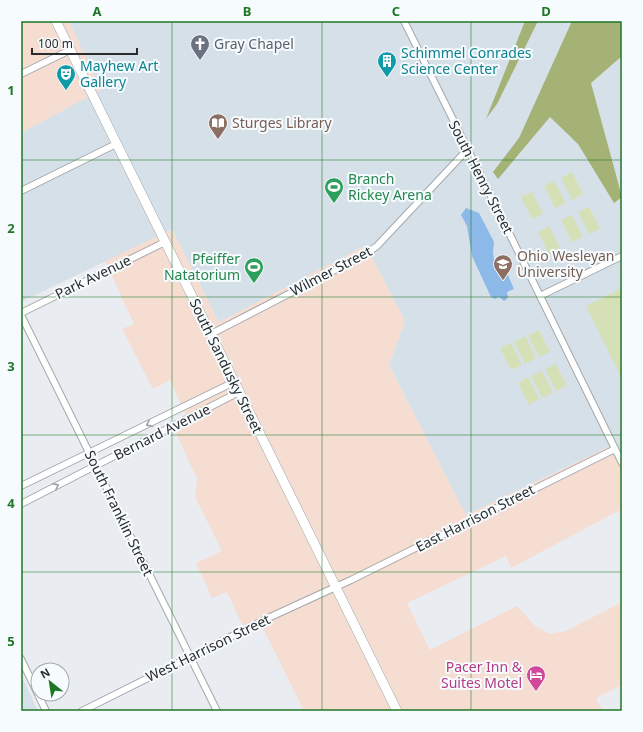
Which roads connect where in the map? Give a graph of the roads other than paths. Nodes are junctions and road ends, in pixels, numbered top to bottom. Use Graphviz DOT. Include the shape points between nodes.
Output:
graph roads {
  1 [pos="56,21"];
  2 [pos="404,21"];
  3 [pos="70,50"];
  4 [pos="21,74"];
  5 [pos="116,144"];
  6 [pos="467,150"];
  7 [pos="21,191"];
  8 [pos="165,242"];
  9 [pos="622,256"];
  10 [pos="540,296"];
  11 [pos="21,314"];
  12 [pos="211,334"];
  13 [pos="234,382"];
  14 [pos="239,392"];
  15 [pos="615,449"];
  16 [pos="89,452"];
  17 [pos="622,463"];
  18 [pos="96,466"];
  19 [pos="21,486"];
  20 [pos="21,504"];
  21 [pos="335,587"];
  22 [pos="190,657"];
  23 [pos="21,660"];
  24 [pos="46,711"];
  25 [pos="82,711"];
  26 [pos="217,711"];
  27 [pos="397,711"];
  1 -- 3 [label="street, South Sandusky Street"];
  2 -- 6 [label="street, South Henry Street"];
  3 -- 4 [label="street"];
  3 -- 5 [label="street, South Sandusky Street"];
  5 -- 7 [label="street"];
  5 -- 8 [label="street, South Sandusky Street"];
  6 -- 10 [label="street, South Henry Street"];
  6 -- 12 [label="street, Wilmer Street" via="377,246"];
  8 -- 11 [label="street, Park Avenue"];
  8 -- 12 [label="street, South Sandusky Street"];
  9 -- 10 [label="street"];
  10 -- 15 [label="street, South Henry Street"];
  11 -- 16 [label="street, South Franklin Street"];
  12 -- 13 [label="street, South Sandusky Street"];
  13 -- 14 [label="street, South Sandusky Street"];
  13 -- 16 [label="street, Bernard Avenue, one-way"];
  14 -- 18 [label="street, Bernard Avenue"];
  14 -- 21 [label="street, South Sandusky Street"];
  15 -- 17 [label="street, South Henry Street"];
  15 -- 21 [label="street, East Harrison Street"];
  16 -- 18 [label="street, South Franklin Street"];
  16 -- 19 [label="street, Bernard Avenue"];
  20 -- 18 [label="street, Bernard Avenue, one-way"];
  18 -- 22 [label="street, South Franklin Street"];
  21 -- 22 [label="street, West Harrison Street"];
  21 -- 27 [label="street, South Sandusky Street"];
  22 -- 25 [label="street, West Harrison Street"];
  22 -- 26 [label="street, South Franklin Street"];
  23 -- 24 [label="street"];
}
